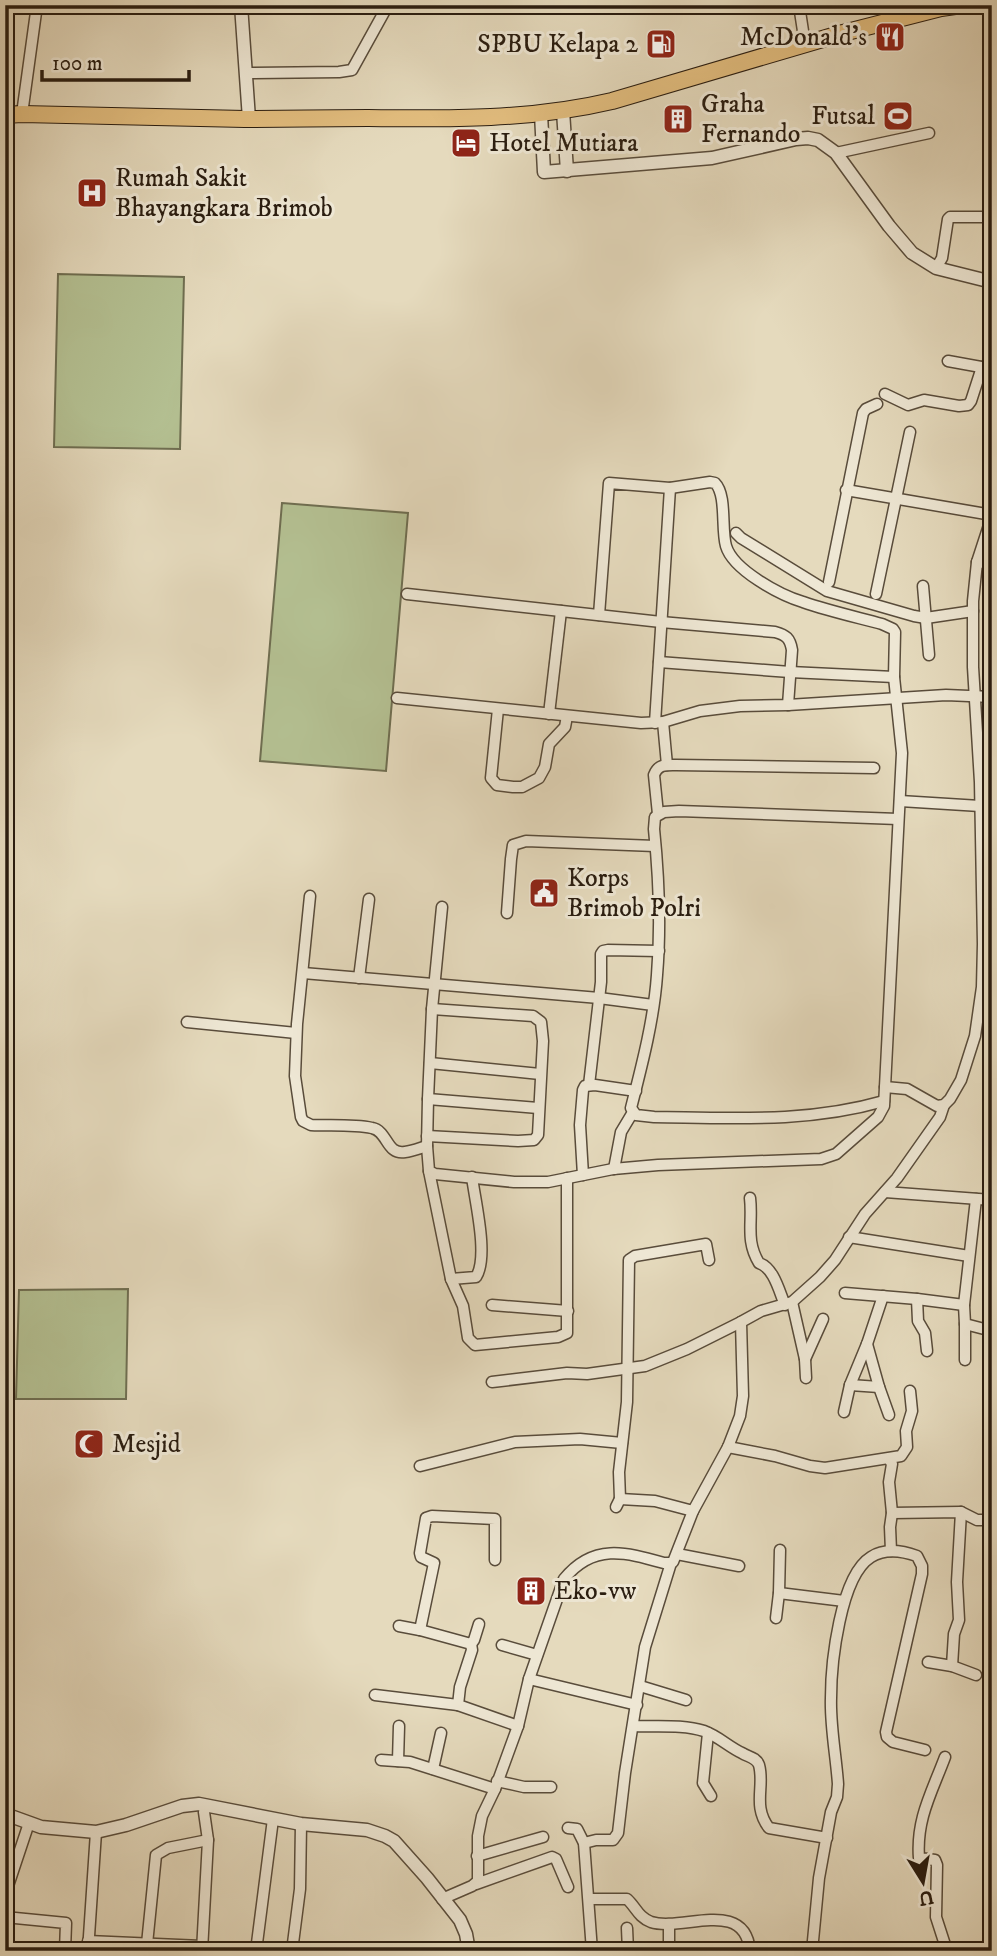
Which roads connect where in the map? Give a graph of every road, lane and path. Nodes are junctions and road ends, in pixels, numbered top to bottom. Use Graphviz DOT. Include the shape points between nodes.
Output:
graph roads {
  1 [pos="37,5"];
  2 [pos="242,5"];
  3 [pos="388,5"];
  4 [pos="799,5"];
  5 [pos="962,5"];
  6 [pos="941,7"];
  7 [pos="805,44"];
  8 [pos="246,73"];
  9 [pos="563,111"];
  10 [pos="541,114"];
  11 [pos="13,115"];
  12 [pos="249,119"];
  13 [pos="929,133"];
  14 [pos="836,153"];
  15 [pos="566,171"];
  16 [pos="989,217"];
  17 [pos="936,268"];
  18 [pos="992,282"];
  19 [pos="948,360"];
  20 [pos="987,368"];
  21 [pos="885,394"];
  22 [pos="877,404"];
  23 [pos="910,432"];
  24 [pos="670,488"];
  25 [pos="846,490"];
  26 [pos="897,499"];
  27 [pos="992,515"];
  28 [pos="736,533"];
  29 [pos="977,562"];
  30 [pos="992,564"];
  31 [pos="829,582"];
  32 [pos="923,586"];
  33 [pos="407,594"];
  34 [pos="876,594"];
  35 [pos="561,611"];
  36 [pos="973,611"];
  37 [pos="599,615"];
  38 [pos="926,618"];
  39 [pos="660,622"];
  40 [pos="929,655"];
  41 [pos="659,662"];
  42 [pos="790,672"];
  43 [pos="894,677"];
  44 [pos="975,696"];
  45 [pos="992,697"];
  46 [pos="397,698"];
  47 [pos="897,698"];
  48 [pos="788,705"];
  49 [pos="498,709"];
  50 [pos="549,714"];
  51 [pos="567,716"];
  52 [pos="659,723"];
  53 [pos="667,765"];
  54 [pos="874,768"];
  55 [pos="900,801"];
  56 [pos="980,806"];
  57 [pos="658,814"];
  58 [pos="898,819"];
  59 [pos="656,846"];
  60 [pos="310,896"];
  61 [pos="369,899"];
  62 [pos="442,907"];
  63 [pos="508,913"];
  64 [pos="659,951"];
  65 [pos="303,973"];
  66 [pos="359,978"];
  67 [pos="436,984"];
  68 [pos="599,998"];
  69 [pos="653,1005"];
  70 [pos="432,1009"];
  71 [pos="187,1021"];
  72 [pos="296,1032"];
  73 [pos="430,1063"];
  74 [pos="540,1074"];
  75 [pos="589,1085"];
  76 [pos="885,1087"];
  77 [pos="636,1091"];
  78 [pos="428,1099"];
  79 [pos="884,1101"];
  80 [pos="944,1105"];
  81 [pos="538,1108"];
  82 [pos="633,1112"];
  83 [pos="427,1141"];
  84 [pos="614,1169"];
  85 [pos="429,1171"];
  86 [pos="583,1175"];
  87 [pos="472,1177"];
  88 [pos="567,1178"];
  89 [pos="885,1192"];
  90 [pos="750,1198"];
  91 [pos="976,1199"];
  92 [pos="992,1200"];
  93 [pos="849,1237"];
  94 [pos="969,1256"];
  95 [pos="709,1260"];
  96 [pos="451,1279"];
  97 [pos="845,1293"];
  98 [pos="883,1296"];
  99 [pos="917,1299"];
  100 [pos="789,1303"];
  101 [pos="492,1305"];
  102 [pos="964,1306"];
  103 [pos="569,1311"];
  104 [pos="823,1319"];
  105 [pos="741,1322"];
  106 [pos="965,1324"];
  107 [pos="992,1331"];
  108 [pos="867,1344"];
  109 [pos="927,1351"];
  110 [pos="804,1359"];
  111 [pos="965,1360"];
  112 [pos="628,1369"];
  113 [pos="806,1378"];
  114 [pos="492,1382"];
  115 [pos="850,1385"];
  116 [pos="878,1387"];
  117 [pos="910,1391"];
  118 [pos="844,1412"];
  119 [pos="889,1415"];
  120 [pos="622,1443"];
  121 [pos="727,1447"];
  122 [pos="889,1459"];
  123 [pos="420,1466"];
  124 [pos="693,1511"];
  125 [pos="961,1512"];
  126 [pos="892,1513"];
  127 [pos="992,1520"];
  128 [pos="780,1550"];
  129 [pos="891,1551"];
  130 [pos="674,1559"];
  131 [pos="495,1560"];
  132 [pos="739,1566"];
  133 [pos="779,1593"];
  134 [pos="844,1601"];
  135 [pos="776,1618"];
  136 [pos="479,1624"];
  137 [pos="399,1626"];
  138 [pos="420,1630"];
  139 [pos="471,1644"];
  140 [pos="502,1646"];
  141 [pos="537,1655"];
  142 [pos="928,1662"];
  143 [pos="952,1666"];
  144 [pos="976,1675"];
  145 [pos="529,1679"];
  146 [pos="640,1686"];
  147 [pos="375,1695"];
  148 [pos="686,1700"];
  149 [pos="458,1704"];
  150 [pos="637,1705"];
  151 [pos="399,1726"];
  152 [pos="518,1726"];
  153 [pos="633,1726"];
  154 [pos="441,1733"];
  155 [pos="708,1733"];
  156 [pos="925,1750"];
  157 [pos="945,1757"];
  158 [pos="381,1760"];
  159 [pos="398,1761"];
  160 [pos="433,1769"];
  161 [pos="496,1785"];
  162 [pos="551,1787"];
  163 [pos="711,1797"];
  164 [pos="204,1812"];
  165 [pos="5,1814"];
  166 [pos="273,1819"];
  167 [pos="29,1823"];
  168 [pos="301,1824"];
  169 [pos="568,1828"];
  170 [pos="96,1832"];
  171 [pos="543,1838"];
  172 [pos="827,1838"];
  173 [pos="208,1840"];
  174 [pos="584,1843"];
  175 [pos="477,1856"];
  176 [pos="476,1884"];
  177 [pos="568,1886"];
  178 [pos="442,1899"];
  179 [pos="589,1899"];
  180 [pos="5,1904"];
  181 [pos="5,1917"];
  182 [pos="669,1925"];
  183 [pos="627,1928"];
  184 [pos="147,1944"];
  185 [pos="88,1946"];
  186 [pos="202,1948"];
  187 [pos="65,1951"];
  188 [pos="256,1951"];
  189 [pos="292,1951"];
  190 [pos="469,1951"];
  191 [pos="592,1951"];
  192 [pos="628,1951"];
  193 [pos="669,1951"];
  194 [pos="750,1951"];
  195 [pos="812,1951"];
  196 [pos="947,1951"];
  1 -- 11 [label="street"];
  2 -- 8 [label="street"];
  3 -- 8 [label="street" via="352,70"];
  4 -- 7 [label="street"];
  5 -- 6 [label="main road"];
  6 -- 7 [label="main road"];
  7 -- 9 [label="main road" via="612,102"];
  8 -- 12 [label="street"];
  9 -- 10 [label="main road"];
  9 -- 15 [label="street"];
  10 -- 12 [label="main road" via="472,119"];
  10 -- 15 [label="street" via="544,172"];
  11 -- 12 [label="main road"];
  13 -- 14 [label="street"];
  14 -- 15 [label="street" via="808,138 712,158"];
  14 -- 17 [label="street" via="888,226 912,253"];
  16 -- 17 [label="street" via="950,217"];
  17 -- 18 [label="street"];
  19 -- 20 [label="street"];
  20 -- 21 [label="street" via="968,405 925,400 908,405"];
  22 -- 25 [label="street" via="863,414"];
  23 -- 26 [label="street"];
  24 -- 37 [label="street" via="609,483"];
  24 -- 39 [label="street"];
  24 -- 43 [label="street" via="710,482 719,487 726,545 746,571 801,602 893,629"];
  25 -- 26 [label="street"];
  25 -- 31 [label="street"];
  26 -- 27 [label="street"];
  26 -- 34 [label="street"];
  27 -- 29 [label="street"];
  28 -- 38 [label="street" via="827,591"];
  29 -- 30 [label="street"];
  29 -- 36 [label="street"];
  32 -- 38 [label="street"];
  33 -- 35 [label="street"];
  35 -- 37 [label="street"];
  35 -- 50 [label="street"];
  36 -- 38 [label="street"];
  36 -- 44 [label="street"];
  37 -- 39 [label="street"];
  38 -- 40 [label="street"];
  39 -- 41 [label="street"];
  39 -- 42 [label="street" via="783,635 791,642"];
  41 -- 42 [label="street"];
  41 -- 52 [label="street"];
  42 -- 43 [label="street"];
  42 -- 48 [label="street"];
  43 -- 47 [label="street"];
  44 -- 45 [label="street"];
  44 -- 47 [label="street"];
  44 -- 56 [label="street"];
  46 -- 49 [label="street"];
  47 -- 48 [label="street"];
  47 -- 55 [label="street"];
  48 -- 52 [label="street" via="711,709"];
  49 -- 50 [label="street"];
  49 -- 51 [label="street" via="491,778 505,786 522,786 539,778 549,744 565,727"];
  50 -- 51 [label="street"];
  51 -- 52 [label="street"];
  52 -- 53 [label="street"];
  53 -- 54 [label="street"];
  53 -- 57 [label="street" via="656,769 654,775"];
  55 -- 56 [label="street"];
  55 -- 58 [label="street"];
  56 -- 80 [label="street" via="980,1002 966,1066"];
  57 -- 58 [label="street"];
  57 -- 59 [label="street"];
  58 -- 76 [label="street"];
  59 -- 63 [label="street" via="526,841 513,845"];
  59 -- 64 [label="street"];
  60 -- 65 [label="street"];
  61 -- 66 [label="street"];
  62 -- 67 [label="street"];
  64 -- 68 [label="street" via="603,951"];
  64 -- 69 [label="street"];
  65 -- 66 [label="street"];
  65 -- 72 [label="street"];
  66 -- 67 [label="street"];
  67 -- 68 [label="street"];
  67 -- 70 [label="street"];
  68 -- 69 [label="street"];
  68 -- 75 [label="street"];
  69 -- 77 [label="street"];
  70 -- 73 [label="street"];
  70 -- 74 [label="street" via="537,1018 543,1028"];
  71 -- 72 [label="street"];
  72 -- 83 [label="street" via="295,1076 303,1121 372,1128 397,1152"];
  73 -- 74 [label="street"];
  73 -- 78 [label="street"];
  74 -- 81 [label="street"];
  75 -- 77 [label="street"];
  75 -- 86 [label="street" via="582,1094"];
  76 -- 79 [label="street"];
  76 -- 80 [label="street" via="907,1089 937,1106"];
  77 -- 82 [label="street"];
  78 -- 81 [label="street"];
  78 -- 83 [label="street"];
  79 -- 82 [label="street" via="804,1117 654,1117"];
  79 -- 84 [label="street" via="878,1117 827,1158"];
  80 -- 89 [label="street"];
  81 -- 83 [label="street" via="534,1140"];
  82 -- 84 [label="street" via="621,1132"];
  83 -- 85 [label="street"];
  84 -- 86 [label="street"];
  85 -- 87 [label="street"];
  85 -- 96 [label="street"];
  86 -- 88 [label="street"];
  87 -- 88 [label="street" via="533,1183"];
  87 -- 96 [label="street" via="481,1265 476,1277"];
  88 -- 103 [label="street"];
  89 -- 91 [label="street"];
  89 -- 93 [label="street"];
  90 -- 100 [label="street" via="749,1233 755,1257 770,1270"];
  91 -- 92 [label="street"];
  91 -- 94 [label="street"];
  93 -- 94 [label="street"];
  93 -- 100 [label="street" via="827,1269"];
  94 -- 102 [label="street"];
  95 -- 112 [label="street" via="706,1244 629,1260"];
  96 -- 103 [label="street" via="463,1306 468,1338 475,1345 563,1336 568,1333"];
  97 -- 98 [label="street"];
  98 -- 99 [label="street"];
  98 -- 108 [label="street"];
  99 -- 102 [label="street"];
  99 -- 109 [label="street" via="918,1323"];
  100 -- 105 [label="street"];
  100 -- 110 [label="street"];
  101 -- 103 [label="street"];
  102 -- 106 [label="street"];
  104 -- 110 [label="street"];
  105 -- 112 [label="street" via="655,1363"];
  105 -- 121 [label="street" via="743,1396"];
  106 -- 107 [label="street"];
  106 -- 111 [label="street"];
  108 -- 115 [label="street"];
  108 -- 116 [label="street"];
  110 -- 113 [label="street"];
  112 -- 114 [label="street"];
  112 -- 120 [label="street"];
  115 -- 116 [label="street"];
  115 -- 118 [label="street"];
  116 -- 119 [label="street"];
  117 -- 122 [label="street" via="907,1447 901,1456"];
  120 -- 123 [label="street" via="580,1439 515,1442"];
  120 -- 124 [label="street" via="618,1503 655,1501"];
  121 -- 122 [label="street" via="825,1468"];
  121 -- 124 [label="street"];
  122 -- 126 [label="street"];
  124 -- 130 [label="street"];
  125 -- 126 [label="street"];
  125 -- 127 [label="street" via="977,1520"];
  125 -- 143 [label="street"];
  126 -- 129 [label="street"];
  128 -- 133 [label="street"];
  129 -- 134 [label="street" via="872,1556 857,1570"];
  129 -- 156 [label="street" via="917,1556 922,1574 886,1732 893,1742"];
  130 -- 132 [label="street"];
  130 -- 141 [label="street" via="614,1553 579,1563 564,1578"];
  130 -- 146 [label="street" via="645,1647"];
  131 -- 138 [label="street" via="495,1519 426,1518 420,1553 434,1563"];
  133 -- 134 [label="street"];
  133 -- 135 [label="street"];
  134 -- 172 [label="street" via="831,1700 838,1784"];
  136 -- 139 [label="street"];
  137 -- 138 [label="street"];
  138 -- 139 [label="street"];
  139 -- 149 [label="street"];
  140 -- 141 [label="street"];
  141 -- 145 [label="street"];
  142 -- 143 [label="street"];
  143 -- 144 [label="street"];
  145 -- 150 [label="street"];
  145 -- 152 [label="street"];
  146 -- 148 [label="street"];
  146 -- 150 [label="street"];
  147 -- 149 [label="street"];
  149 -- 152 [label="street"];
  150 -- 153 [label="street"];
  151 -- 159 [label="street"];
  152 -- 161 [label="street"];
  153 -- 155 [label="street"];
  153 -- 174 [label="street" via="616,1838"];
  154 -- 160 [label="street"];
  155 -- 163 [label="street" via="703,1783"];
  155 -- 172 [label="street" via="757,1761 760,1805 769,1828"];
  157 -- 196 [label="street" via="921,1820 918,1849 919,1858 935,1860 937,1865 936,1917"];
  158 -- 159 [label="street"];
  159 -- 160 [label="street"];
  160 -- 161 [label="street"];
  161 -- 162 [label="street"];
  161 -- 175 [label="street" via="482,1815"];
  164 -- 173 [label="street"];
  165 -- 167 [label="street"];
  166 -- 168 [label="street"];
  166 -- 170 [label="street" via="191,1804"];
  166 -- 188 [label="street"];
  167 -- 170 [label="street"];
  167 -- 180 [label="street"];
  168 -- 178 [label="street" via="386,1836"];
  168 -- 189 [label="street" via="300,1889"];
  169 -- 174 [label="street" via="577,1829"];
  170 -- 185 [label="street"];
  171 -- 175 [label="street"];
  172 -- 195 [label="street"];
  173 -- 184 [label="street" via="156,1855"];
  173 -- 186 [label="street"];
  174 -- 179 [label="street"];
  175 -- 176 [label="street"];
  176 -- 177 [label="street" via="552,1857"];
  176 -- 178 [label="street"];
  178 -- 190 [label="street" via="460,1920"];
  179 -- 182 [label="street" via="627,1899 640,1916"];
  179 -- 191 [label="street"];
  181 -- 187 [label="street" via="66,1923"];
  182 -- 193 [label="street"];
  182 -- 194 [label="street" via="730,1922 743,1930"];
  183 -- 192 [label="street"];
  184 -- 185 [label="street"];
  184 -- 186 [label="street"];
}
